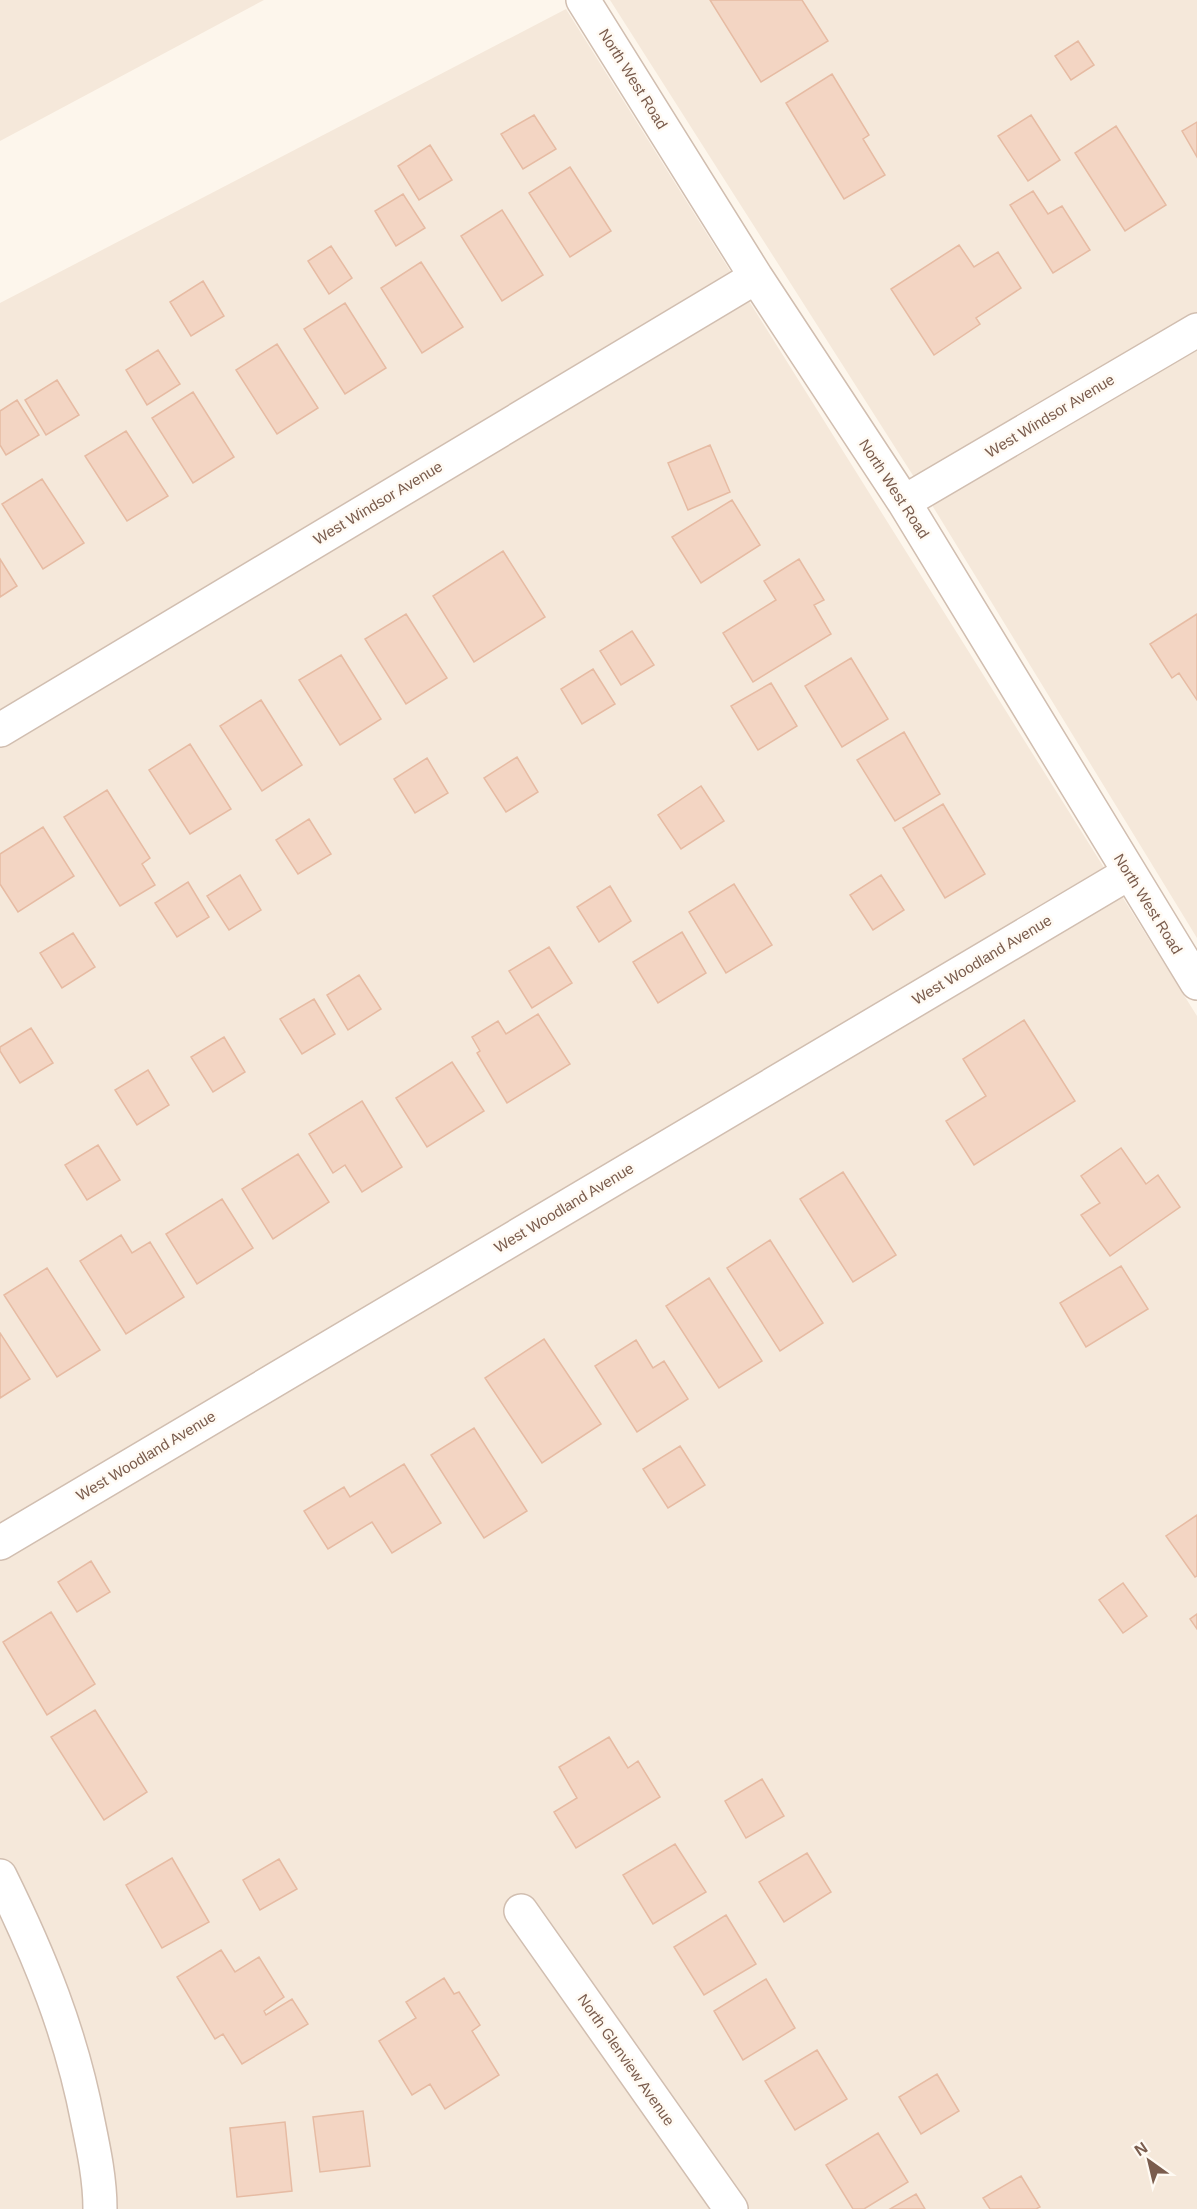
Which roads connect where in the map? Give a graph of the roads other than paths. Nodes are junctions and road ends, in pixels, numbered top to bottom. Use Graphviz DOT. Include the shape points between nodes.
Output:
graph roads {
  1 [pos="584,0"];
  2 [pos="756,277"];
  3 [pos="1197,330"];
  4 [pos="904,502"];
  5 [pos="0,730"];
  6 [pos="1129,873"];
  7 [pos="1197,983"];
  8 [pos="0,1544"];
  9 [pos="0,1876"];
  10 [pos="521,1911"];
  11 [pos="100,2209"];
  12 [pos="731,2209"];
  1 -- 2 [label="street, North West Road"];
  2 -- 4 [label="street, North West Road"];
  2 -- 5 [label="street, West Windsor Avenue"];
  3 -- 4 [label="street, West Windsor Avenue"];
  4 -- 6 [label="street, North West Road"];
  6 -- 7 [label="street, North West Road"];
  6 -- 8 [label="street, West Woodland Avenue"];
  9 -- 11 [label="street" via="57,2003 78,2072"];
  10 -- 12 [label="street, North Glenview Avenue"];
}
